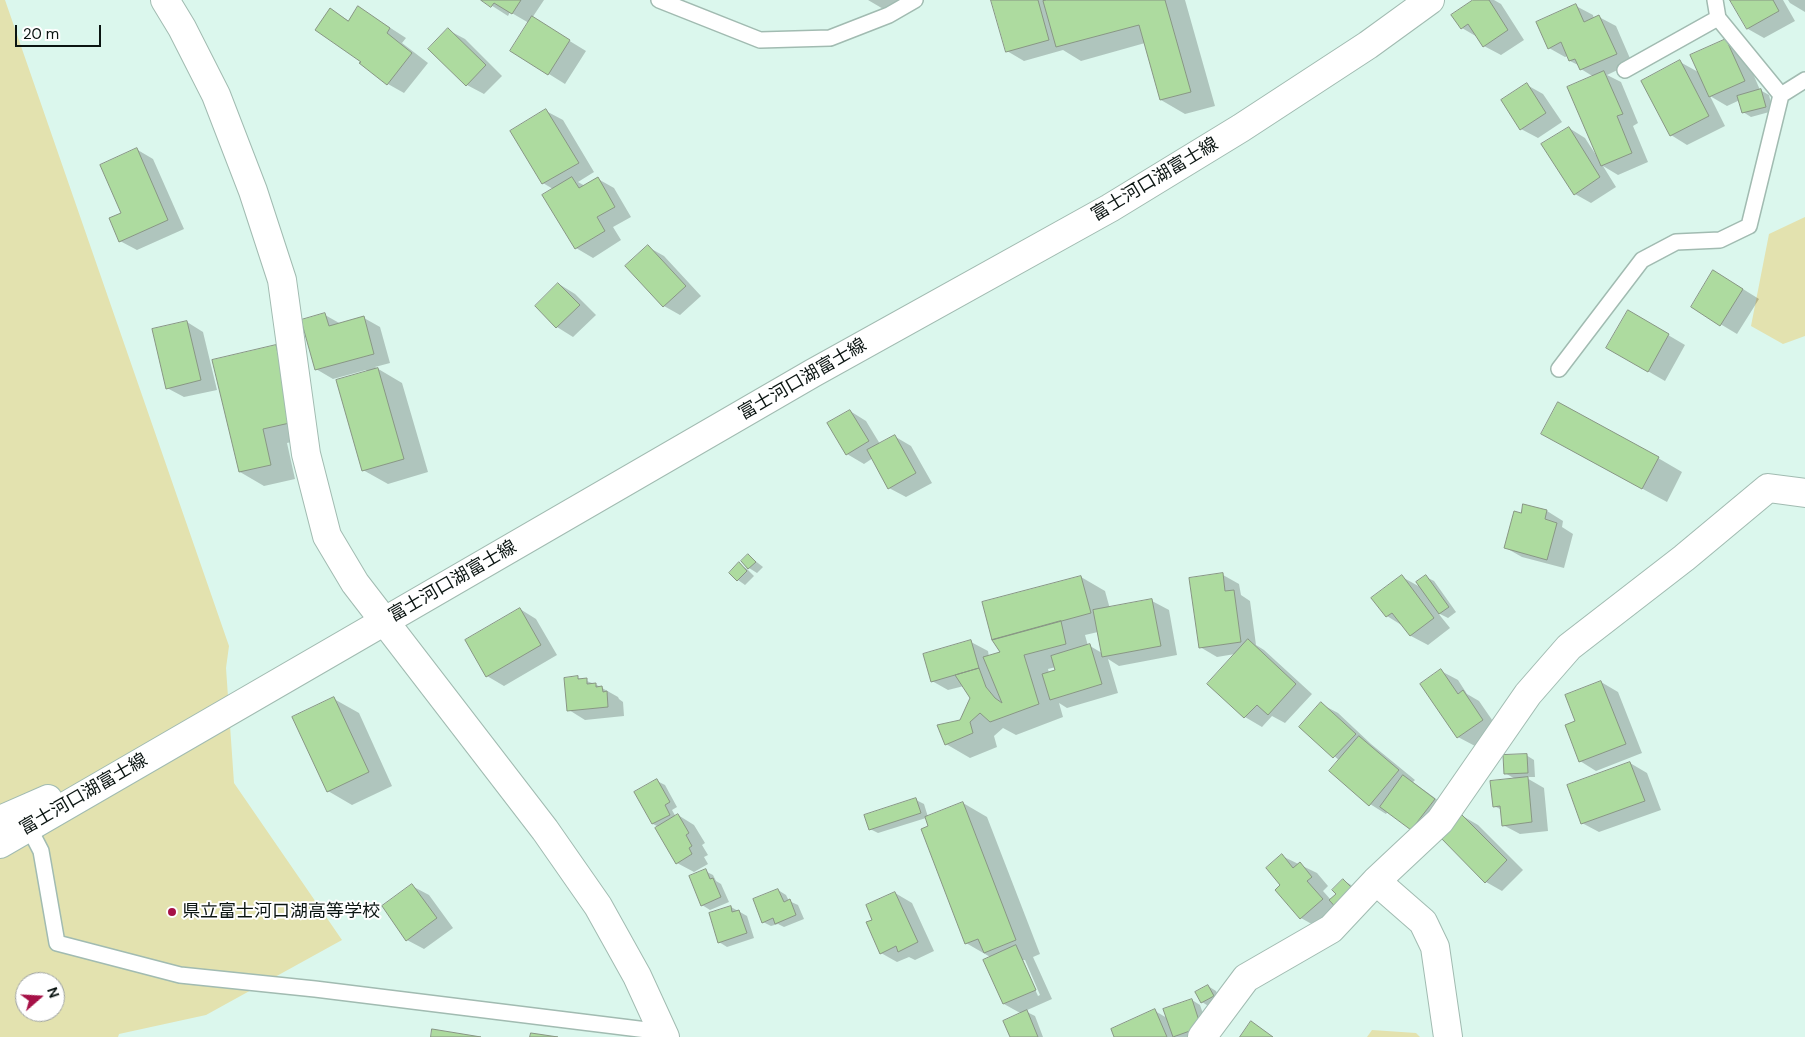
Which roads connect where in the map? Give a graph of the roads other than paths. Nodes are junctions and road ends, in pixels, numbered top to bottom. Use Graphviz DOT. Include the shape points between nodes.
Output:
graph roads {
  1 [pos="165,0"];
  2 [pos="658,0"];
  3 [pos="915,0"];
  4 [pos="1430,0"];
  5 [pos="1715,0"];
  6 [pos="1718,18"];
  7 [pos="1625,70"];
  8 [pos="1805,80"];
  9 [pos="1781,94"];
  10 [pos="1559,370"];
  11 [pos="1805,493"];
  12 [pos="384,622"];
  13 [pos="16,820"];
  14 [pos="0,844"];
  15 [pos="1376,881"];
  16 [pos="664,1034"];
  17 [pos="1202,1037"];
  18 [pos="1448,1037"];
  1 -- 12 [label="street" via="216,95 253,191 282,280 306,454 327,536 355,583"];
  2 -- 3 [label="lane" via="760,40 830,38 888,15"];
  4 -- 12 [label="street, 富士河口湖富士線" via="1368,45 1110,208 813,373"];
  5 -- 6 [label="lane"];
  6 -- 7 [label="lane"];
  6 -- 9 [label="lane"];
  8 -- 9 [label="lane"];
  9 -- 10 [label="lane" via="1749,226 1720,240 1676,242 1642,260"];
  11 -- 15 [label="street" via="1768,488 1569,647 1528,694 1440,821"];
  12 -- 13 [label="street, 富士河口湖富士線" via="168,746"];
  12 -- 16 [label="street" via="544,830 598,906 638,976"];
  13 -- 14 [label="street, 富士河口湖富士線"];
  13 -- 16 [label="lane" via="41,851 57,943 180,975 325,990"];
  15 -- 17 [label="street" via="1331,929 1246,978"];
  15 -- 18 [label="street" via="1423,922 1435,947"];
}
